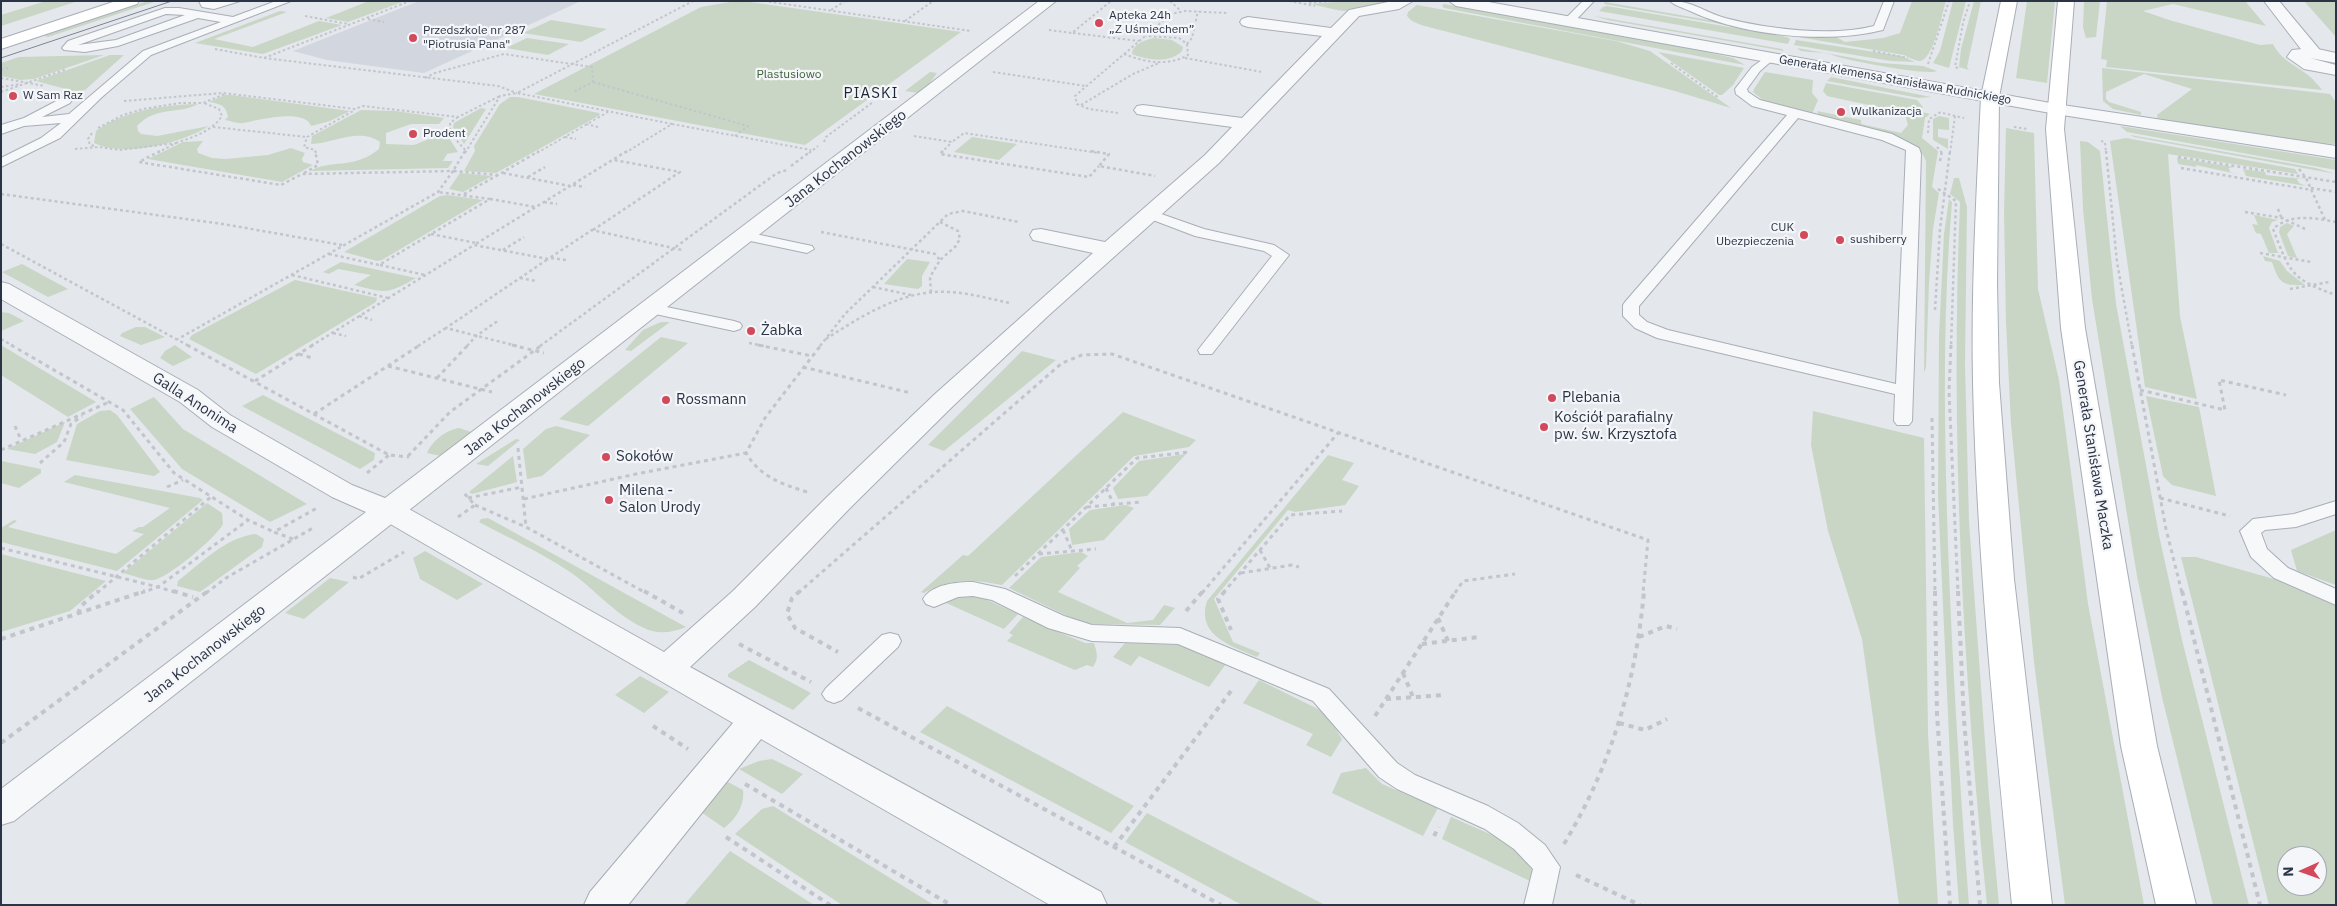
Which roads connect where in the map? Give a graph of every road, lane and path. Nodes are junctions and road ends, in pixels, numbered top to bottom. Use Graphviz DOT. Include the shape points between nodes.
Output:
graph roads {
  1 [pos="132,1"];
  2 [pos="204,1"];
  3 [pos="234,1"];
  4 [pos="286,1"];
  5 [pos="410,1"];
  6 [pos="693,1"];
  7 [pos="764,1"];
  8 [pos="845,1"];
  9 [pos="933,1"];
  10 [pos="1049,1"];
  11 [pos="1111,1"];
  12 [pos="1170,1"];
  13 [pos="1334,1"];
  14 [pos="1406,1"];
  15 [pos="1456,1"];
  16 [pos="1589,1"];
  17 [pos="1676,1"];
  18 [pos="1889,1"];
  19 [pos="1950,1"];
  20 [pos="1970,1"];
  21 [pos="2009,1"];
  22 [pos="2066,1"];
  23 [pos="2271,1"];
  24 [pos="1306,4"];
  25 [pos="830,11"];
  26 [pos="1181,11"];
  27 [pos="1198,11"];
  28 [pos="198,14"];
  29 [pos="305,16"];
  30 [pos="365,19"];
  31 [pos="232,20"];
  32 [pos="904,21"];
  33 [pos="1569,21"];
  34 [pos="384,22"];
  35 [pos="1248,22"];
  36 [pos="350,25"];
  37 [pos="1043,29"];
  38 [pos="1072,33"];
  39 [pos="1335,33"];
  40 [pos="970,34"];
  41 [pos="1144,36"];
  42 [pos="1139,41"];
  43 [pos="173,42"];
  44 [pos="1937,42"];
  45 [pos="1,44"];
  46 [pos="1187,44"];
  47 [pos="1124,54"];
  48 [pos="264,58"];
  49 [pos="1184,58"];
  50 [pos="1769,58"];
  51 [pos="1160,62"];
  52 [pos="573,64"];
  53 [pos="2332,65"];
  54 [pos="73,67"];
  55 [pos="8,68"];
  56 [pos="1,70"];
  57 [pos="1963,70"];
  58 [pos="990,72"];
  59 [pos="1291,77"];
  60 [pos="424,78"];
  61 [pos="593,82"];
  62 [pos="29,83"];
  63 [pos="2336,83"];
  64 [pos="1086,86"];
  65 [pos="1,87"];
  66 [pos="1,92"];
  67 [pos="573,92"];
  68 [pos="226,93"];
  69 [pos="517,93"];
  70 [pos="500,96"];
  71 [pos="66,100"];
  72 [pos="120,102"];
  73 [pos="874,102"];
  74 [pos="203,103"];
  75 [pos="1080,105"];
  76 [pos="355,110"];
  77 [pos="1143,110"];
  78 [pos="1946,110"];
  79 [pos="1990,110"];
  80 [pos="609,112"];
  81 [pos="1795,113"];
  82 [pos="458,117"];
  83 [pos="72,118"];
  84 [pos="2056,121"];
  85 [pos="22,122"];
  86 [pos="586,124"];
  87 [pos="672,124"];
  88 [pos="1248,124"];
  89 [pos="598,126"];
  90 [pos="213,127"];
  91 [pos="1,130"];
  92 [pos="912,135"];
  93 [pos="735,136"];
  94 [pos="306,137"];
  95 [pos="565,137"];
  96 [pos="576,139"];
  97 [pos="1928,139"];
  98 [pos="830,141"];
  99 [pos="952,142"];
  100 [pos="176,143"];
  101 [pos="823,144"];
  102 [pos="1935,145"];
  103 [pos="99,147"];
  104 [pos="74,149"];
  105 [pos="811,150"];
  106 [pos="466,151"];
  107 [pos="2336,152"];
  108 [pos="811,157"];
  109 [pos="2178,157"];
  110 [pos="614,160"];
  111 [pos="806,161"];
  112 [pos="1,163"];
  113 [pos="1099,166"];
  114 [pos="2238,166"];
  115 [pos="545,167"];
  116 [pos="2181,168"];
  117 [pos="2298,168"];
  118 [pos="789,169"];
  119 [pos="1939,169"];
  120 [pos="453,171"];
  121 [pos="503,172"];
  122 [pos="302,174"];
  123 [pos="787,174"];
  124 [pos="498,175"];
  125 [pos="1156,176"];
  126 [pos="528,177"];
  127 [pos="2243,178"];
  128 [pos="2306,178"];
  129 [pos="2336,182"];
  130 [pos="572,185"];
  131 [pos="585,186"];
  132 [pos="1936,187"];
  133 [pos="2311,189"];
  134 [pos="438,192"];
  135 [pos="2336,192"];
  136 [pos="1,194"];
  137 [pos="464,194"];
  138 [pos="1944,194"];
  139 [pos="490,199"];
  140 [pos="544,202"];
  141 [pos="557,204"];
  142 [pos="536,207"];
  143 [pos="2278,209"];
  144 [pos="2245,212"];
  145 [pos="1150,214"];
  146 [pos="2284,219"];
  147 [pos="2326,220"];
  148 [pos="940,222"];
  149 [pos="2336,222"];
  150 [pos="2305,229"];
  151 [pos="592,230"];
  152 [pos="814,230"];
  153 [pos="430,234"];
  154 [pos="1041,235"];
  155 [pos="524,236"];
  156 [pos="746,236"];
  157 [pos="1,244"];
  158 [pos="475,244"];
  159 [pos="343,246"];
  160 [pos="675,248"];
  161 [pos="807,249"];
  162 [pos="912,249"];
  163 [pos="503,250"];
  164 [pos="685,250"];
  165 [pos="1110,250"];
  166 [pos="2260,253"];
  167 [pos="329,254"];
  168 [pos="550,258"];
  169 [pos="2285,258"];
  170 [pos="566,260"];
  171 [pos="940,260"];
  172 [pos="2311,262"];
  173 [pos="379,265"];
  174 [pos="291,275"];
  175 [pos="426,275"];
  176 [pos="520,278"];
  177 [pos="536,282"];
  178 [pos="2329,282"];
  179 [pos="2312,285"];
  180 [pos="873,287"];
  181 [pos="2290,288"];
  182 [pos="931,292"];
  183 [pos="4,293"];
  184 [pos="2336,295"];
  185 [pos="914,296"];
  186 [pos="388,298"];
  187 [pos="652,309"];
  188 [pos="1041,310"];
  189 [pos="359,316"];
  190 [pos="1935,318"];
  191 [pos="372,320"];
  192 [pos="499,320"];
  193 [pos="734,326"];
  194 [pos="446,328"];
  195 [pos="333,333"];
  196 [pos="346,336"];
  197 [pos="476,336"];
  198 [pos="1,339"];
  199 [pos="177,339"];
  200 [pos="823,341"];
  201 [pos="746,342"];
  202 [pos="1206,350"];
  203 [pos="536,351"];
  204 [pos="544,353"];
  205 [pos="299,354"];
  206 [pos="812,356"];
  207 [pos="312,358"];
  208 [pos="388,366"];
  209 [pos="803,367"];
  210 [pos="437,378"];
  211 [pos="255,382"];
  212 [pos="481,390"];
  213 [pos="2140,390"];
  214 [pos="1904,391"];
  215 [pos="492,392"];
  216 [pos="2286,395"];
  217 [pos="944,400"];
  218 [pos="110,402"];
  219 [pos="314,414"];
  220 [pos="83,415"];
  221 [pos="1932,417"];
  222 [pos="1903,421"];
  223 [pos="15,426"];
  224 [pos="1338,433"];
  225 [pos="21,440"];
  226 [pos="518,448"];
  227 [pos="1,450"];
  228 [pos="1190,452"];
  229 [pos="746,453"];
  230 [pos="389,455"];
  231 [pos="404,461"];
  232 [pos="40,463"];
  233 [pos="184,480"];
  234 [pos="167,486"];
  235 [pos="522,487"];
  236 [pos="1106,488"];
  237 [pos="212,496"];
  238 [pos="356,497"];
  239 [pos="468,498"];
  240 [pos="2160,498"];
  241 [pos="524,499"];
  242 [pos="839,502"];
  243 [pos="1141,502"];
  244 [pos="1114,505"];
  245 [pos="1086,507"];
  246 [pos="2336,507"];
  247 [pos="390,511"];
  248 [pos="1342,511"];
  249 [pos="248,520"];
  250 [pos="2260,524"];
  251 [pos="526,526"];
  252 [pos="1063,530"];
  253 [pos="274,532"];
  254 [pos="1,548"];
  255 [pos="1096,549"];
  256 [pos="1260,550"];
  257 [pos="1072,551"];
  258 [pos="1038,554"];
  259 [pos="1299,567"];
  260 [pos="1270,568"];
  261 [pos="1241,573"];
  262 [pos="1515,574"];
  263 [pos="115,576"];
  264 [pos="158,587"];
  265 [pos="997,594"];
  266 [pos="193,597"];
  267 [pos="2336,598"];
  268 [pos="934,599"];
  269 [pos="78,614"];
  270 [pos="1438,618"];
  271 [pos="1677,629"];
  272 [pos="1232,631"];
  273 [pos="1166,635"];
  274 [pos="1479,637"];
  275 [pos="1639,637"];
  276 [pos="1,638"];
  277 [pos="890,641"];
  278 [pos="1448,641"];
  279 [pos="1421,644"];
  280 [pos="864,666"];
  281 [pos="667,668"];
  282 [pos="1403,672"];
  283 [pos="834,694"];
  284 [pos="1445,695"];
  285 [pos="1413,698"];
  286 [pos="1386,700"];
  287 [pos="1220,705"];
  288 [pos="1667,719"];
  289 [pos="756,720"];
  290 [pos="1619,723"];
  291 [pos="653,726"];
  292 [pos="1360,738"];
  293 [pos="1,743"];
  294 [pos="715,767"];
  295 [pos="1,810"];
  296 [pos="726,836"];
  297 [pos="1114,847"];
  298 [pos="1549,865"];
  299 [pos="604,905"];
  300 [pos="830,905"];
  301 [pos="952,905"];
  302 [pos="1087,905"];
  303 [pos="1538,905"];
  304 [pos="1640,905"];
  305 [pos="1950,905"];
  306 [pos="1980,905"];
  307 [pos="2032,905"];
  308 [pos="2176,905"];
  309 [pos="2260,905"];
  1 -- 45 [label="main road"];
  2 -- 3 [label="lane" via="206,5 214,6"];
  4 -- 31 [label="lane"];
  5 -- 30 [label="path"];
  6 -- 52 [label="path"];
  7 -- 25 [label="path"];
  8 -- 25 [label="path"];
  9 -- 32 [label="path"];
  10 -- 156 [label="street, Jana Kochanowskiego"];
  11 -- 38 [label="path"];
  12 -- 26 [label="path"];
  13 -- 24 [label="path"];
  14 -- 39 [label="street" via="1395,7 1354,13"];
  15 -- 33 [label="street, Generała Klemensa Stanisława Rudnickiego"];
  16 -- 33 [label="lane"];
  17 -- 18 [label="lane" via="1730,22 1830,35 1879,28"];
  19 -- 44 [label="path"];
  20 -- 57 [label="path" via="1956,52 1955,67"];
  21 -- 79 [label="main road"];
  22 -- 84 [label="main road, Generała Stanisława Maczka"];
  23 -- 53 [label="street" via="2313,53 2295,57 2305,64"];
  25 -- 32 [label="path"];
  26 -- 27 [label="path"];
  26 -- 41 [label="path" via="1171,14"];
  27 -- 35 [label="path" via="1252,18"];
  27 -- 46 [label="path" via="1192,38"];
  28 -- 28 [label="lane" via="165,12 72,43 68,48 104,47"];
  28 -- 31 [label="lane"];
  29 -- 36 [label="path"];
  30 -- 34 [label="path"];
  30 -- 36 [label="path"];
  31 -- 43 [label="lane"];
  32 -- 40 [label="path" via="977,32"];
  33 -- 50 [label="street, Generała Klemensa Stanisława Rudnickiego"];
  35 -- 39 [label="street"];
  36 -- 48 [label="path"];
  37 -- 38 [label="path"];
  38 -- 42 [label="path"];
  39 -- 59 [label="street"];
  41 -- 42 [label="path"];
  41 -- 46 [label="path" via="1179,38"];
  42 -- 47 [label="path"];
  43 -- 48 [label="path"];
  43 -- 83 [label="lane" via="138,59"];
  46 -- 49 [label="path" via="1188,55"];
  47 -- 51 [label="path" via="1142,61"];
  47 -- 64 [label="path"];
  48 -- 60 [label="path"];
  49 -- 51 [label="path"];
  49 -- 59 [label="path"];
  50 -- 79 [label="street, Generała Klemensa Stanisława Rudnickiego"];
  50 -- 81 [label="lane" via="1756,69 1741,89 1742,94 1756,103"];
  51 -- 75 [label="path"];
  52 -- 60 [label="path" via="504,54"];
  52 -- 61 [label="path" via="592,66"];
  52 -- 69 [label="path"];
  53 -- 63 [label="street"];
  54 -- 62 [label="path"];
  55 -- 56 [label="path"];
  58 -- 64 [label="path"];
  59 -- 88 [label="street"];
  60 -- 69 [label="path" via="498,86"];
  61 -- 67 [label="path"];
  61 -- 93 [label="path" via="748,126"];
  62 -- 65 [label="path"];
  62 -- 66 [label="path"];
  64 -- 75 [label="path" via="1075,96 1076,104"];
  68 -- 72 [label="path"];
  68 -- 74 [label="path"];
  68 -- 76 [label="path"];
  69 -- 70 [label="path"];
  69 -- 80 [label="path"];
  70 -- 82 [label="path"];
  70 -- 106 [label="path"];
  71 -- 85 [label="lane"];
  73 -- 101 [label="path" via="826,137"];
  74 -- 90 [label="path" via="219,109 222,116"];
  74 -- 103 [label="path" via="161,105 114,118 93,131 88,139 90,145"];
  75 -- 77 [label="path" via="1130,114"];
  76 -- 82 [label="path" via="363,106"];
  76 -- 94 [label="path"];
  77 -- 88 [label="street"];
  78 -- 97 [label="path" via="1929,118"];
  79 -- 84 [label="street, Generała Klemensa Stanisława Rudnickiego"];
  79 -- 84 [label="path"];
  79 -- 138 [label="path" via="1955,116"];
  79 -- 307 [label="main road" via="1984,272 1989,442 2001,605"];
  80 -- 86 [label="path"];
  80 -- 87 [label="path"];
  81 -- 214 [label="lane" via="1887,137 1912,148"];
  81 -- 214 [label="lane" via="1631,305 1631,316 1641,325 1662,334"];
  82 -- 106 [label="path" via="450,123 451,134"];
  83 -- 85 [label="lane"];
  83 -- 112 [label="lane" via="46,141"];
  84 -- 107 [label="street, Generała Klemensa Stanisława Rudnickiego"];
  84 -- 213 [label="path" via="2105,142 2117,262"];
  84 -- 308 [label="main road, Generała Stanisława Maczka" via="2073,328 2138,746"];
  85 -- 91 [label="lane"];
  86 -- 89 [label="path"];
  86 -- 95 [label="path"];
  87 -- 93 [label="path"];
  87 -- 110 [label="path"];
  88 -- 145 [label="street"];
  90 -- 94 [label="path"];
  90 -- 100 [label="path"];
  92 -- 99 [label="path"];
  93 -- 105 [label="path"];
  94 -- 122 [label="path" via="304,147 315,150 318,165"];
  95 -- 96 [label="path"];
  95 -- 121 [label="path"];
  98 -- 101 [label="path"];
  99 -- 113 [label="path" via="964,133 1109,154"];
  99 -- 113 [label="path" via="940,154 1089,177"];
  100 -- 103 [label="path" via="120,150"];
  100 -- 122 [label="path" via="139,162 281,185"];
  101 -- 105 [label="path"];
  101 -- 108 [label="path"];
  102 -- 119 [label="path" via="1942,151"];
  103 -- 104 [label="path"];
  105 -- 118 [label="path"];
  106 -- 120 [label="path"];
  109 -- 114 [label="path"];
  110 -- 130 [label="path"];
  110 -- 151 [label="path" via="680,172"];
  111 -- 118 [label="path"];
  113 -- 125 [label="path"];
  114 -- 127 [label="path"];
  114 -- 128 [label="path"];
  115 -- 126 [label="path"];
  116 -- 127 [label="path"];
  117 -- 128 [label="path"];
  118 -- 123 [label="path"];
  118 -- 160 [label="path" via="777,173"];
  120 -- 122 [label="path"];
  120 -- 124 [label="path"];
  120 -- 134 [label="path"];
  121 -- 124 [label="path"];
  121 -- 126 [label="path"];
  124 -- 137 [label="path"];
  126 -- 130 [label="path"];
  127 -- 133 [label="path"];
  128 -- 129 [label="path"];
  128 -- 133 [label="path"];
  130 -- 131 [label="path"];
  130 -- 140 [label="path"];
  132 -- 138 [label="path"];
  133 -- 135 [label="path"];
  133 -- 147 [label="path"];
  134 -- 137 [label="path"];
  134 -- 159 [label="path"];
  136 -- 159 [label="path" via="223,224"];
  137 -- 139 [label="path"];
  138 -- 190 [label="path"];
  138 -- 306 [label="path" via="1956,201 1949,391 1964,720"];
  139 -- 142 [label="path"];
  139 -- 153 [label="path"];
  140 -- 141 [label="path"];
  140 -- 142 [label="path"];
  142 -- 158 [label="path"];
  143 -- 146 [label="path"];
  144 -- 146 [label="path"];
  145 -- 165 [label="street"];
  145 -- 202 [label="lane" via="1187,229 1269,248 1281,255"];
  146 -- 147 [label="path"];
  146 -- 150 [label="path"];
  146 -- 169 [label="path" via="2274,229"];
  147 -- 149 [label="path"];
  148 -- 154 [label="path" via="948,214 963,211 1040,226"];
  148 -- 162 [label="path"];
  148 -- 171 [label="path" via="958,231 960,239"];
  151 -- 160 [label="path"];
  151 -- 168 [label="path"];
  152 -- 162 [label="path"];
  153 -- 158 [label="path"];
  153 -- 173 [label="path"];
  154 -- 165 [label="street"];
  155 -- 163 [label="path"];
  156 -- 161 [label="lane"];
  156 -- 187 [label="street, Jana Kochanowskiego"];
  157 -- 199 [label="path"];
  158 -- 163 [label="path"];
  158 -- 175 [label="path"];
  159 -- 167 [label="path"];
  160 -- 164 [label="path"];
  160 -- 203 [label="path"];
  162 -- 171 [label="path" via="935,254"];
  162 -- 180 [label="path"];
  163 -- 168 [label="path"];
  165 -- 188 [label="street"];
  166 -- 169 [label="path"];
  167 -- 173 [label="path"];
  167 -- 174 [label="path"];
  168 -- 170 [label="path"];
  168 -- 176 [label="path"];
  169 -- 172 [label="path"];
  169 -- 179 [label="path" via="2288,267"];
  171 -- 182 [label="path" via="930,278"];
  173 -- 175 [label="path"];
  174 -- 186 [label="path"];
  174 -- 199 [label="path"];
  175 -- 186 [label="path"];
  176 -- 177 [label="path"];
  176 -- 194 [label="path"];
  178 -- 179 [label="path"];
  179 -- 181 [label="path"];
  179 -- 184 [label="path"];
  180 -- 185 [label="path"];
  180 -- 200 [label="path"];
  182 -- 185 [label="path"];
  182 -- 188 [label="path" via="961,293"];
  183 -- 238 [label="street, Galla Anonima" via="189,396 221,421"];
  185 -- 200 [label="path" via="864,314"];
  186 -- 189 [label="path"];
  187 -- 193 [label="lane"];
  187 -- 247 [label="street, Jana Kochanowskiego"];
  188 -- 217 [label="street"];
  189 -- 191 [label="path"];
  189 -- 195 [label="path"];
  192 -- 197 [label="path"];
  194 -- 197 [label="path"];
  194 -- 208 [label="path"];
  195 -- 196 [label="path"];
  195 -- 205 [label="path"];
  197 -- 203 [label="path"];
  197 -- 210 [label="path"];
  198 -- 218 [label="path"];
  199 -- 211 [label="path"];
  200 -- 206 [label="path"];
  201 -- 206 [label="path"];
  203 -- 204 [label="path"];
  203 -- 212 [label="path"];
  205 -- 207 [label="path"];
  205 -- 211 [label="path"];
  206 -- 209 [label="path"];
  208 -- 210 [label="path"];
  208 -- 219 [label="path"];
  209 -- 217 [label="path"];
  209 -- 229 [label="path" via="765,418"];
  210 -- 212 [label="path"];
  211 -- 219 [label="path"];
  212 -- 215 [label="path"];
  212 -- 231 [label="path" via="450,412"];
  213 -- 216 [label="path" via="2224,410 2219,380"];
  213 -- 240 [label="path"];
  214 -- 222 [label="lane"];
  217 -- 242 [label="street"];
  218 -- 220 [label="path"];
  218 -- 233 [label="path" via="123,410 161,459"];
  219 -- 230 [label="path"];
  220 -- 225 [label="path"];
  220 -- 232 [label="path" via="71,424 64,442"];
  221 -- 305 [label="path" via="1937,714"];
  223 -- 225 [label="path"];
  224 -- 273 [label="path"];
  224 -- 275 [label="path" via="1648,540"];
  224 -- 280 [label="path" via="1112,354 1082,355 1062,363 792,598 787,614 795,628"];
  225 -- 227 [label="path"];
  226 -- 235 [label="path"];
  228 -- 236 [label="path" via="1137,458"];
  229 -- 241 [label="path"];
  229 -- 242 [label="path" via="752,466 769,480"];
  233 -- 234 [label="path"];
  233 -- 237 [label="path"];
  235 -- 239 [label="path"];
  235 -- 241 [label="path"];
  236 -- 244 [label="path"];
  236 -- 245 [label="path"];
  237 -- 249 [label="path"];
  237 -- 263 [label="path"];
  238 -- 247 [label="street, Galla Anonima"];
  238 -- 293 [label="path" via="313,528 226,578"];
  240 -- 250 [label="path"];
  240 -- 309 [label="path"];
  241 -- 251 [label="path"];
  242 -- 281 [label="street" via="744,599"];
  243 -- 244 [label="path"];
  244 -- 245 [label="path"];
  245 -- 252 [label="path"];
  246 -- 250 [label="lane" via="2296,520"];
  247 -- 281 [label="street, Galla Anonima"];
  247 -- 295 [label="street, Jana Kochanowskiego"];
  248 -- 256 [label="path" via="1290,515"];
  249 -- 253 [label="path"];
  249 -- 264 [label="path"];
  250 -- 267 [label="lane" via="2250,531 2258,552 2281,573"];
  252 -- 257 [label="path"];
  252 -- 258 [label="path"];
  254 -- 263 [label="path"];
  255 -- 257 [label="path"];
  256 -- 260 [label="path"];
  256 -- 261 [label="path"];
  257 -- 258 [label="path"];
  258 -- 265 [label="path"];
  259 -- 260 [label="path"];
  260 -- 261 [label="path"];
  261 -- 272 [label="path" via="1218,599"];
  262 -- 270 [label="path" via="1462,580"];
  263 -- 264 [label="path"];
  263 -- 269 [label="path" via="80,606"];
  264 -- 266 [label="path"];
  264 -- 269 [label="path"];
  265 -- 268 [label="lane" via="973,589 955,590"];
  265 -- 273 [label="lane" via="1056,622 1092,633"];
  269 -- 276 [label="path"];
  270 -- 278 [label="path"];
  270 -- 279 [label="path"];
  271 -- 275 [label="path" via="1666,626"];
  273 -- 292 [label="lane" via="1180,636 1321,695 1338,710"];
  274 -- 278 [label="path"];
  275 -- 290 [label="path"];
  277 -- 280 [label="lane"];
  278 -- 279 [label="path"];
  279 -- 282 [label="path"];
  280 -- 283 [label="lane"];
  281 -- 289 [label="street, Galla Anonima"];
  282 -- 285 [label="path"];
  282 -- 286 [label="path"];
  284 -- 285 [label="path"];
  285 -- 286 [label="path"];
  286 -- 292 [label="path"];
  287 -- 297 [label="path"];
  288 -- 290 [label="path" via="1645,730"];
  289 -- 294 [label="street"];
  289 -- 302 [label="street, Galla Anonima"];
  290 -- 298 [label="path" via="1580,819"];
  291 -- 294 [label="path"];
  292 -- 298 [label="lane" via="1382,765 1400,779 1516,833"];
  294 -- 299 [label="street"];
  294 -- 301 [label="path"];
  296 -- 300 [label="path"];
  298 -- 303 [label="lane"];
  298 -- 304 [label="path"];
}
